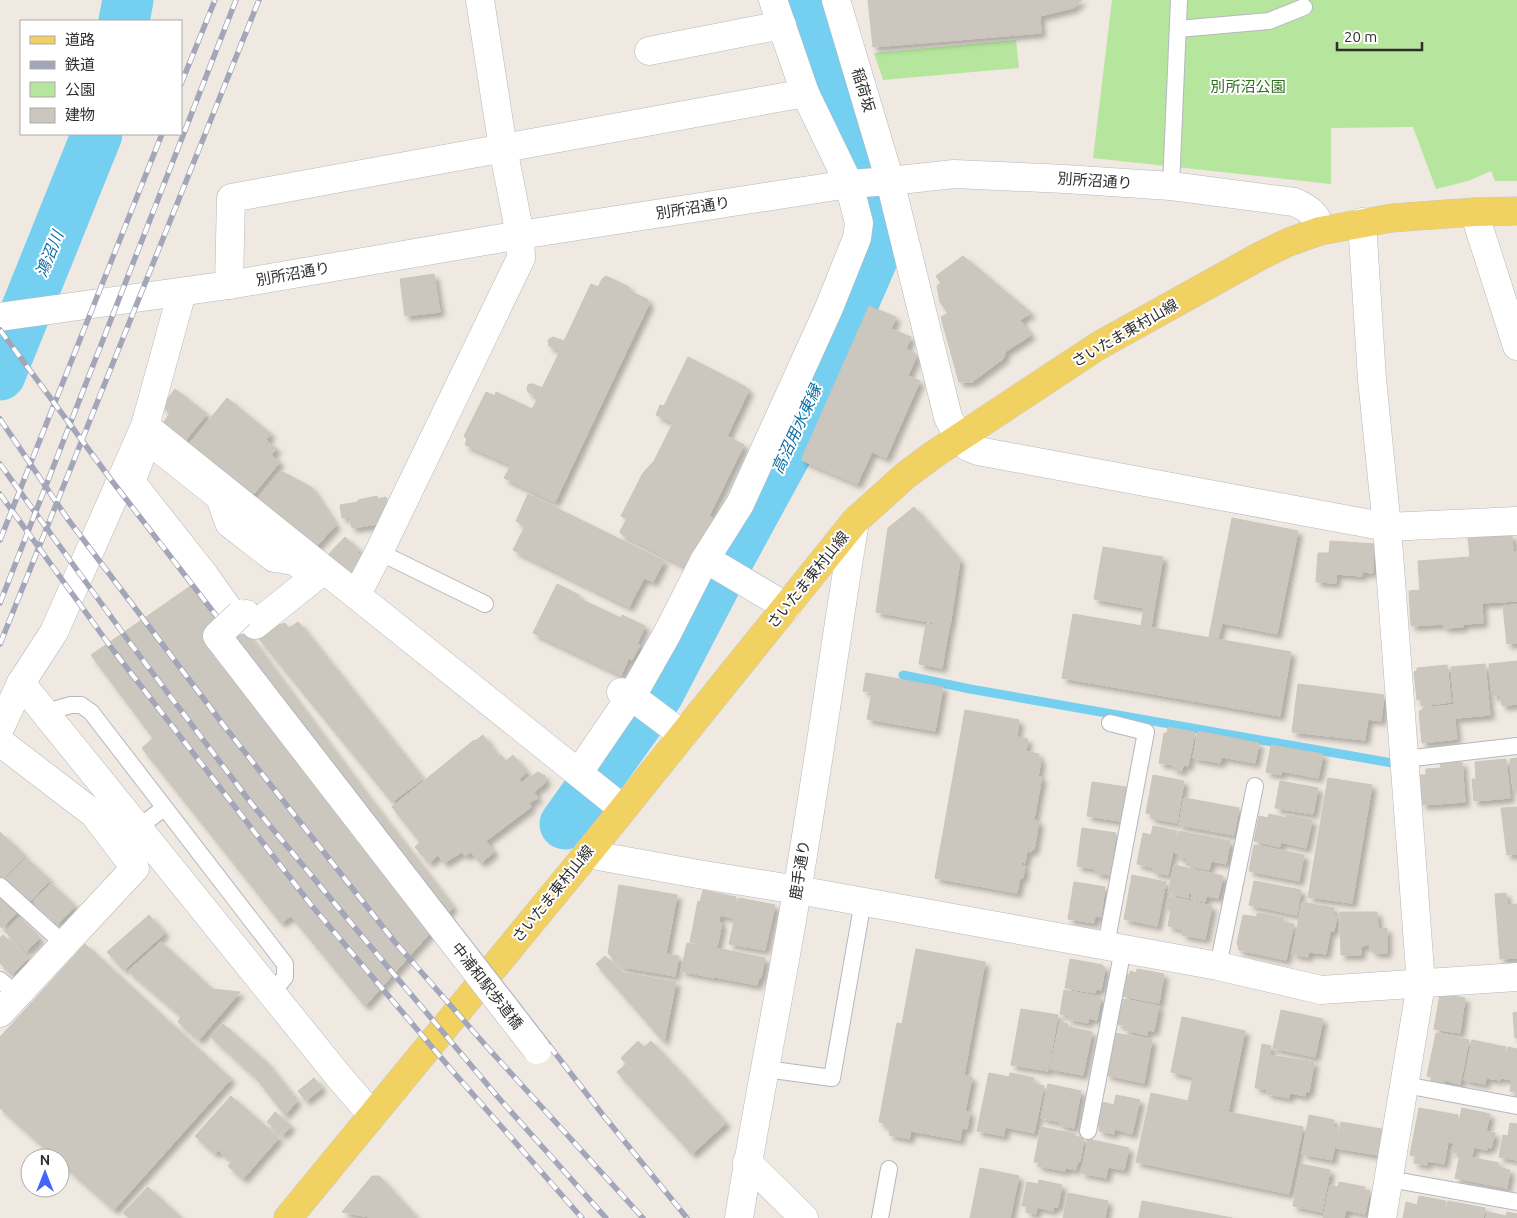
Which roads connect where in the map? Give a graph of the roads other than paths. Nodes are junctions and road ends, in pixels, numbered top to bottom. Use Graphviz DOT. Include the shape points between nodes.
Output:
graph roads {
  1 [pos="480,0"];
  2 [pos="836,0"];
  3 [pos="1179,0"];
  4 [pos="1304,7"];
  5 [pos="777,12"];
  6 [pos="1178,29"];
  7 [pos="650,51"];
  8 [pos="804,94"];
  9 [pos="503,148"];
  10 [pos="868,183"];
  11 [pos="1171,186"];
  12 [pos="1474,212"];
  13 [pos="1517,212"];
  14 [pos="1362,222"];
  15 [pos="1320,231"];
  16 [pos="520,235"];
  17 [pos="229,285"];
  18 [pos="182,292"];
  19 [pos="3,317"];
  20 [pos="1517,346"];
  21 [pos="145,426"];
  22 [pos="958,437"];
  23 [pos="131,482"];
  24 [pos="855,521"];
  25 [pos="1517,521"];
  26 [pos="1387,527"];
  27 [pos="380,552"];
  28 [pos="710,563"];
  29 [pos="357,594"];
  30 [pos="485,604"];
  31 [pos="787,607"];
  32 [pos="240,614"];
  33 [pos="22,683"];
  34 [pos="637,703"];
  35 [pos="46,712"];
  36 [pos="1110,723"];
  37 [pos="0,728"];
  38 [pos="683,735"];
  39 [pos="0,742"];
  40 [pos="1517,746"];
  41 [pos="1405,759"];
  42 [pos="588,780"];
  43 [pos="1256,786"];
  44 [pos="164,808"];
  45 [pos="622,808"];
  46 [pos="139,827"];
  47 [pos="587,854"];
  48 [pos="0,886"];
  49 [pos="798,890"];
  50 [pos="863,901"];
  51 [pos="64,944"];
  52 [pos="1114,947"];
  53 [pos="1218,966"];
  54 [pos="1517,978"];
  55 [pos="1421,984"];
  56 [pos="272,993"];
  57 [pos="6,996"];
  58 [pos="537,1050"];
  59 [pos="766,1069"];
  60 [pos="1405,1085"];
  61 [pos="1517,1106"];
  62 [pos="372,1115"];
  63 [pos="1088,1131"];
  64 [pos="747,1162"];
  65 [pos="889,1169"];
  66 [pos="1389,1179"];
  67 [pos="1517,1202"];
  68 [pos="288,1218"];
  69 [pos="739,1218"];
  70 [pos="804,1218"];
  71 [pos="880,1218"];
  72 [pos="1382,1218"];
  1 -- 9 [label="street"];
  2 -- 10 [label="street, 稲荷坂"];
  3 -- 6 [label="lane"];
  4 -- 6 [label="lane" via="1269,21"];
  5 -- 7 [label="street"];
  5 -- 8 [label="street"];
  6 -- 11 [label="lane"];
  8 -- 9 [label="street"];
  8 -- 10 [label="street"];
  9 -- 16 [label="street"];
  9 -- 17 [label="street" via="231,198"];
  10 -- 11 [label="street, 別所沼通り" via="954,174"];
  10 -- 16 [label="street, 別所沼通り"];
  10 -- 22 [label="street" via="948,417"];
  10 -- 28 [label="street" via="857,238 829,308"];
  11 -- 15 [label="street, 別所沼通り" via="1294,202 1311,212"];
  12 -- 13 [label="main road, さいたま東村山線"];
  12 -- 14 [label="main road, さいたま東村山線"];
  12 -- 20 [label="street"];
  14 -- 15 [label="main road, さいたま東村山線"];
  14 -- 26 [label="street" via="1372,379"];
  15 -- 22 [label="main road, さいたま東村山線" via="1260,256 1098,346"];
  16 -- 17 [label="street, 別所沼通り"];
  16 -- 27 [label="street" via="521,258"];
  17 -- 18 [label="street, 別所沼通り"];
  18 -- 19 [label="street, 別所沼通り"];
  18 -- 21 [label="street"];
  21 -- 29 [label="street"];
  21 -- 33 [label="street" via="54,632"];
  22 -- 24 [label="main road, さいたま東村山線" via="906,475"];
  22 -- 26 [label="street" via="978,451"];
  23 -- 23 [label="street" via="144,448 156,446 220,497 229,523 274,558 295,561 315,577 255,625 246,614 237,621"];
  24 -- 31 [label="main road, さいたま東村山線"];
  24 -- 49 [label="street, 鹿手通り"];
  25 -- 26 [label="street"];
  26 -- 41 [label="street"];
  27 -- 29 [label="street"];
  27 -- 30 [label="lane"];
  28 -- 31 [label="street"];
  28 -- 34 [label="street" via="667,634"];
  29 -- 42 [label="street"];
  31 -- 38 [label="main road, さいたま東村山線"];
  32 -- 58 [label="street, 中浦和駅歩道橋, bridge" via="217,636"];
  33 -- 35 [label="street"];
  33 -- 37 [label="street"];
  34 -- 38 [label="street"];
  34 -- 42 [label="street"];
  35 -- 44 [label="lane" via="71,705 81,705 90,712"];
  35 -- 46 [label="street"];
  36 -- 52 [label="lane" via="1146,732"];
  38 -- 45 [label="main road, さいたま東村山線"];
  39 -- 51 [label="street" via="94,814 135,868"];
  40 -- 41 [label="lane"];
  41 -- 55 [label="street"];
  42 -- 45 [label="street"];
  43 -- 53 [label="lane"];
  44 -- 46 [label="lane"];
  44 -- 56 [label="lane" via="284,964 285,977"];
  45 -- 47 [label="main road, さいたま東村山線"];
  46 -- 56 [label="street"];
  47 -- 49 [label="street"];
  47 -- 62 [label="main road, さいたま東村山線"];
  48 -- 51 [label="lane"];
  49 -- 50 [label="street"];
  49 -- 59 [label="street, 鹿手通り"];
  50 -- 52 [label="street"];
  50 -- 59 [label="lane" via="832,1078"];
  51 -- 57 [label="street"];
  52 -- 53 [label="street"];
  52 -- 63 [label="lane"];
  53 -- 55 [label="street" via="1321,990"];
  54 -- 55 [label="street"];
  55 -- 60 [label="street"];
  56 -- 62 [label="street"];
  59 -- 64 [label="street, 鹿手通り"];
  60 -- 61 [label="lane"];
  60 -- 66 [label="street"];
  62 -- 68 [label="main road, さいたま東村山線"];
  64 -- 69 [label="street, 鹿手通り"];
  64 -- 70 [label="street"];
  65 -- 71 [label="lane"];
  66 -- 67 [label="lane"];
  66 -- 72 [label="street"];
}
